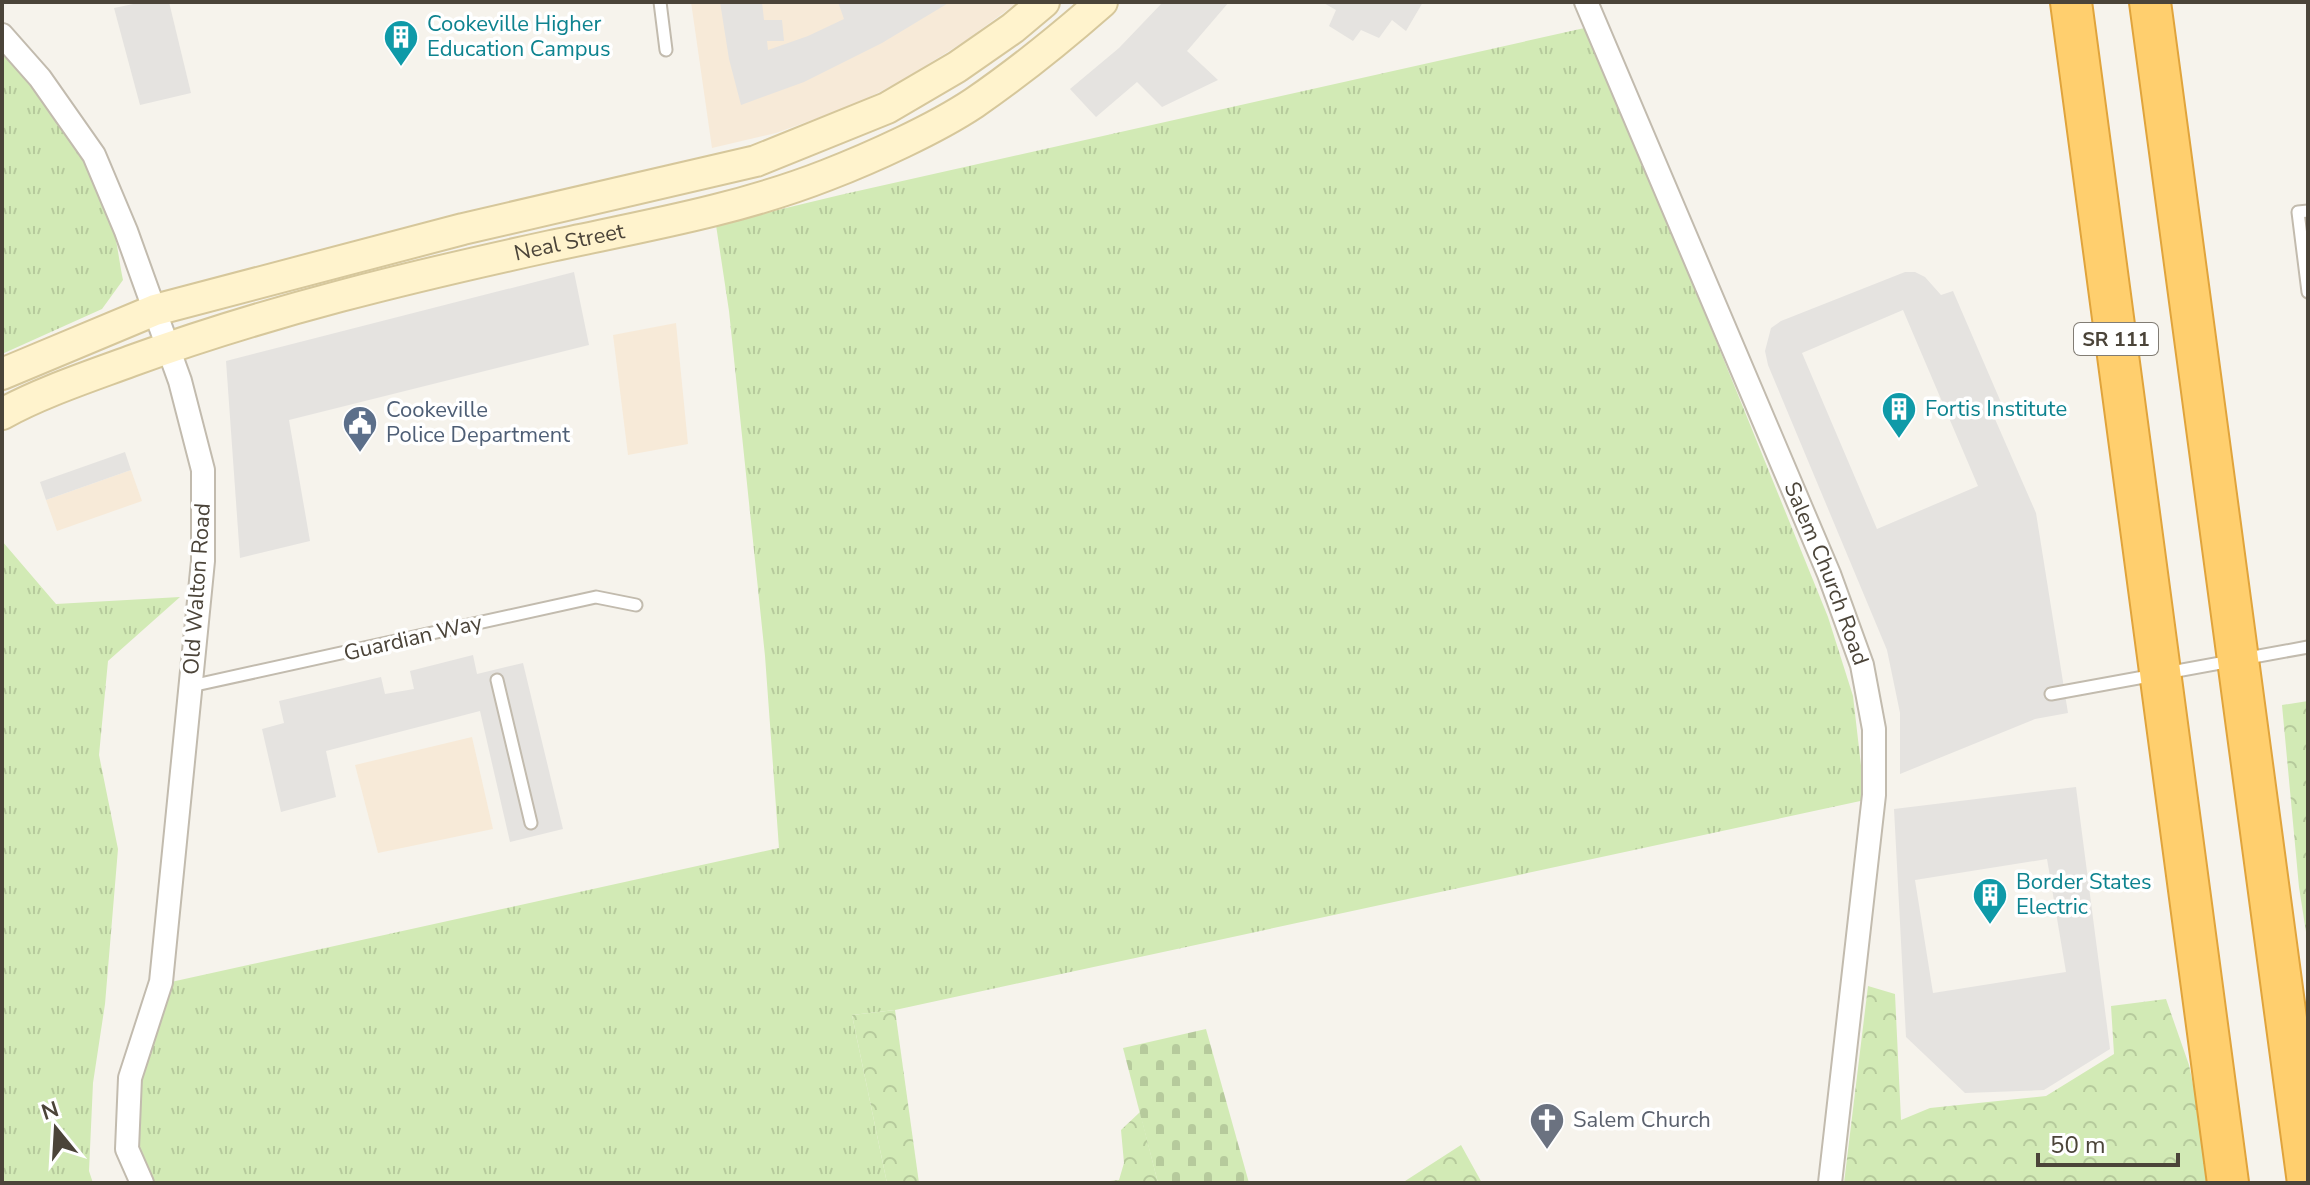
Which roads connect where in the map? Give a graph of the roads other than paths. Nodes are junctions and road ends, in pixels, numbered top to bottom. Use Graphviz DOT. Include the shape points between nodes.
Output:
graph roads {
  1 [pos="660,2"];
  2 [pos="1044,2"];
  3 [pos="1102,2"];
  4 [pos="1586,2"];
  5 [pos="2071,2"];
  6 [pos="2150,2"];
  7 [pos="1013,28"];
  8 [pos="2,35"];
  9 [pos="666,50"];
  10 [pos="1034,60"];
  11 [pos="2308,211"];
  12 [pos="2306,261"];
  13 [pos="2308,292"];
  14 [pos="155,310"];
  15 [pos="168,348"];
  16 [pos="2,374"];
  17 [pos="2,414"];
  18 [pos="636,605"];
  19 [pos="2308,647"];
  20 [pos="2237,662"];
  21 [pos="2161,676"];
  22 [pos="497,680"];
  23 [pos="191,686"];
  24 [pos="2051,694"];
  25 [pos="531,823"];
  26 [pos="142,1183"];
  27 [pos="1830,1183"];
  28 [pos="2228,1183"];
  29 [pos="2308,1183"];
  1 -- 9 [label="lane"];
  2 -- 7 [label="main road, Neal Street"];
  3 -- 10 [label="main road, Neal Street"];
  4 -- 27 [label="street, Salem Church Road" via="1823,560 1862,665 1874,729 1874,795"];
  5 -- 21 [label="highway, SR 111"];
  6 -- 20 [label="highway"];
  7 -- 10 [label="main road"];
  7 -- 14 [label="main road, Neal Street" via="887,108 756,161 463,229"];
  8 -- 14 [label="street, Old Walton Road" via="94,155"];
  10 -- 15 [label="main road, Neal Street" via="971,105 828,175 709,213 336,297"];
  11 -- 12 [label="lane" via="2298,212"];
  12 -- 13 [label="lane"];
  14 -- 15 [label="street, Old Walton Road"];
  14 -- 16 [label="main road, Neal Street"];
  15 -- 17 [label="main road, Neal Street"];
  15 -- 23 [label="street, Old Walton Road" via="203,470 203,561"];
  18 -- 23 [label="lane, Guardian Way" via="596,597"];
  19 -- 20 [label="lane"];
  20 -- 21 [label="lane"];
  20 -- 29 [label="highway"];
  21 -- 24 [label="lane"];
  21 -- 28 [label="highway, SR 111"];
  22 -- 25 [label="lane"];
  23 -- 26 [label="street, Old Walton Road" via="161,982 130,1078 127,1149"];
}
